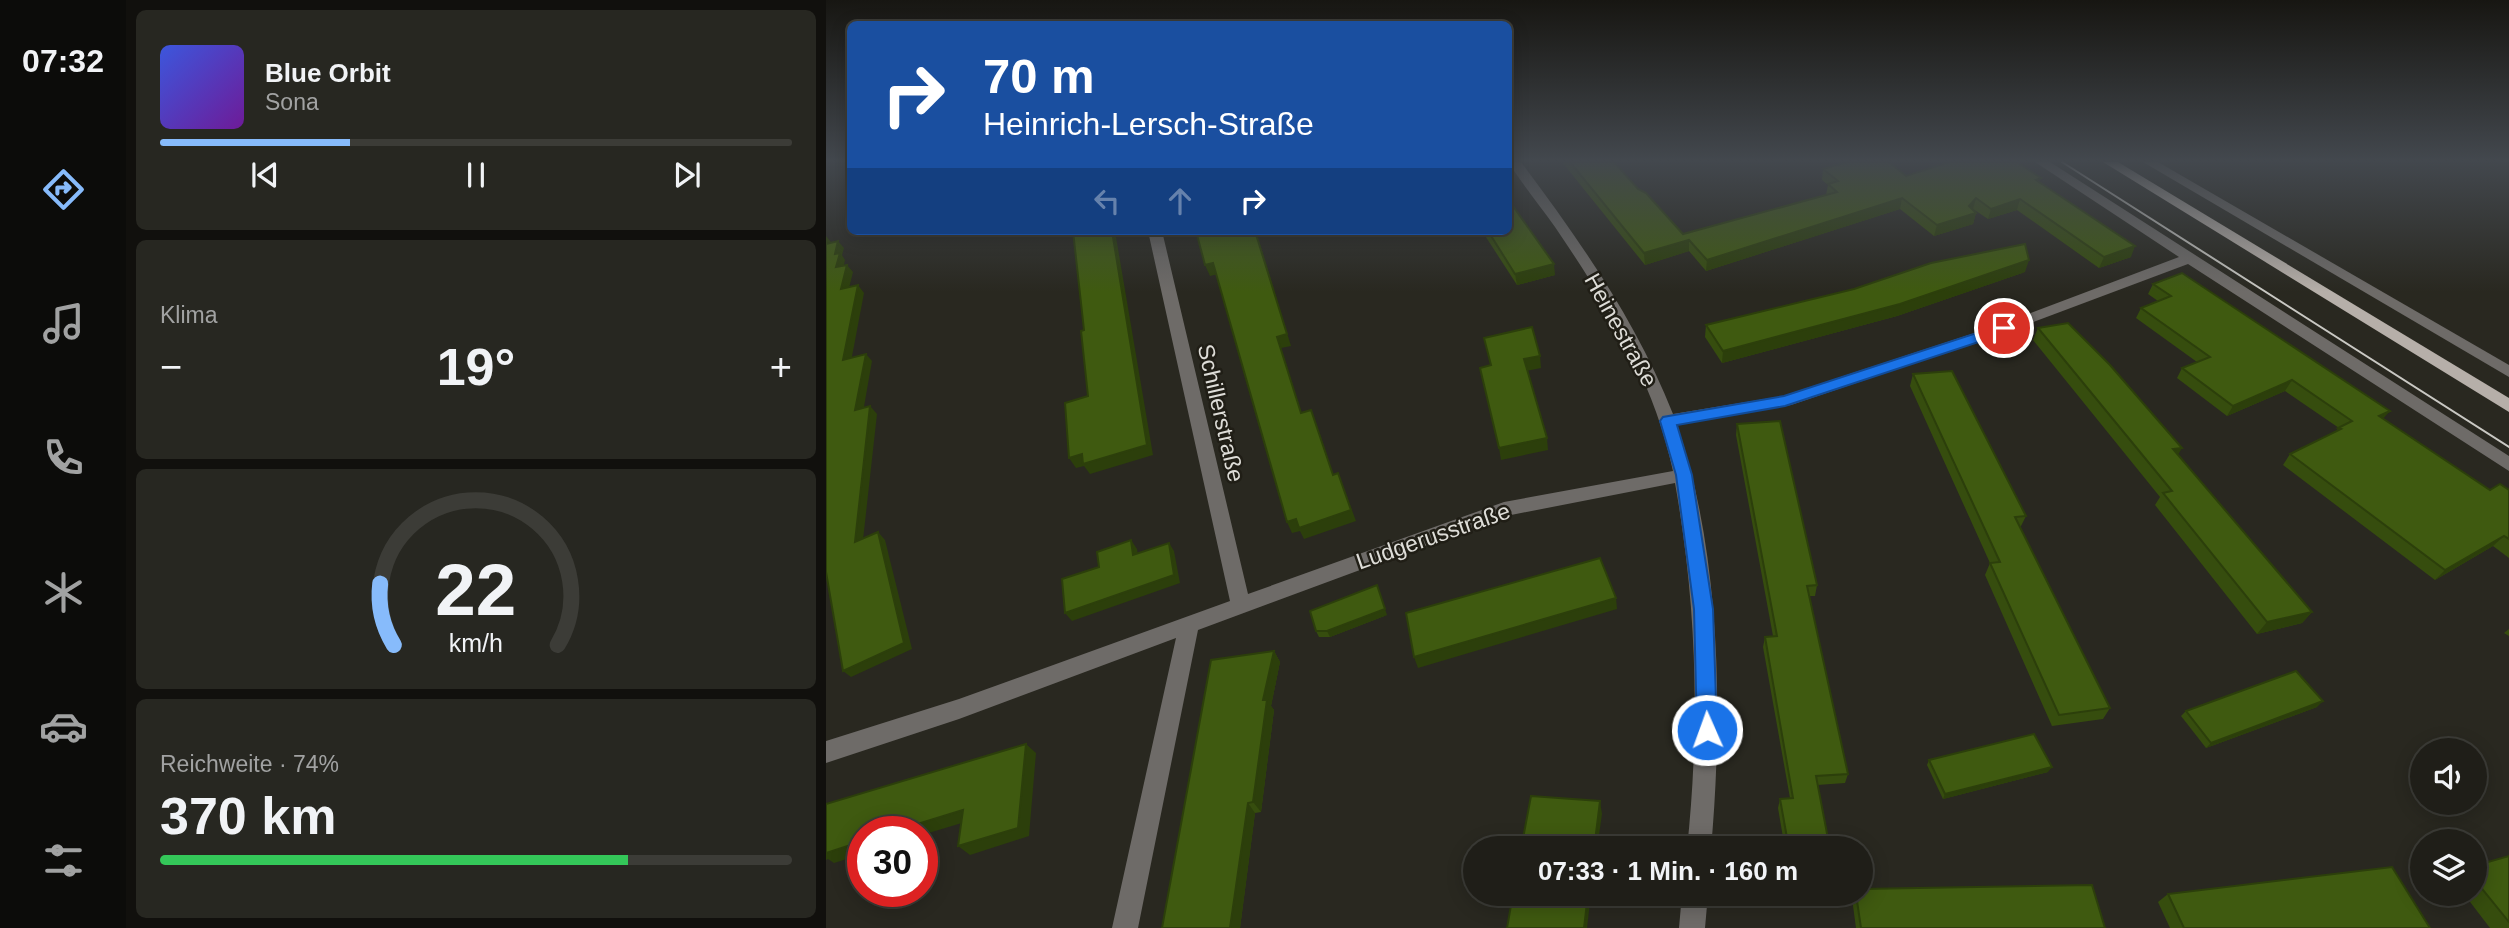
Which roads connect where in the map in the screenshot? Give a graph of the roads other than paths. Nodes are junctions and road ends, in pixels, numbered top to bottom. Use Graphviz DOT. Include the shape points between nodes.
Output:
graph roads {
  1 [pos="1546,205"];
  2 [pos="2108,205"];
  3 [pos="2180,205"];
  4 [pos="2223,205"];
  5 [pos="1156,235"];
  6 [pos="2190,258"];
  7 [pos="2509,352"];
  8 [pos="2488,360"];
  9 [pos="2509,372"];
  10 [pos="2509,406"];
  11 [pos="1668,421"];
  12 [pos="2509,466"];
  13 [pos="1684,475"];
  14 [pos="1241,605"];
  15 [pos="1189,624"];
  16 [pos="826,752"];
  17 [pos="1700,836"];
  18 [pos="1694,906"];
  19 [pos="1125,928"];
  20 [pos="1692,928"];
  1 -- 11 [label="street, Heinestraße" via="1609,302"];
  2 -- 6 [label="street"];
  3 -- 10 [label="main road"];
  4 -- 8 [label="street"];
  5 -- 14 [label="street, Schillerstraße"];
  6 -- 11 [label="street" via="2004,328 1785,401"];
  6 -- 12 [label="street"];
  7 -- 8 [label="street"];
  8 -- 9 [label="street"];
  11 -- 13 [label="street, Heinestraße"];
  13 -- 14 [label="street, Ludgerusstraße" via="1504,509"];
  13 -- 17 [label="street, Heinestraße" via="1703,609 1707,755"];
  14 -- 15 [label="street, Ludgerusstraße"];
  15 -- 16 [label="street, Ludgerusstraße"];
  15 -- 19 [label="street"];
  18 -- 20 [label="street"];
}
